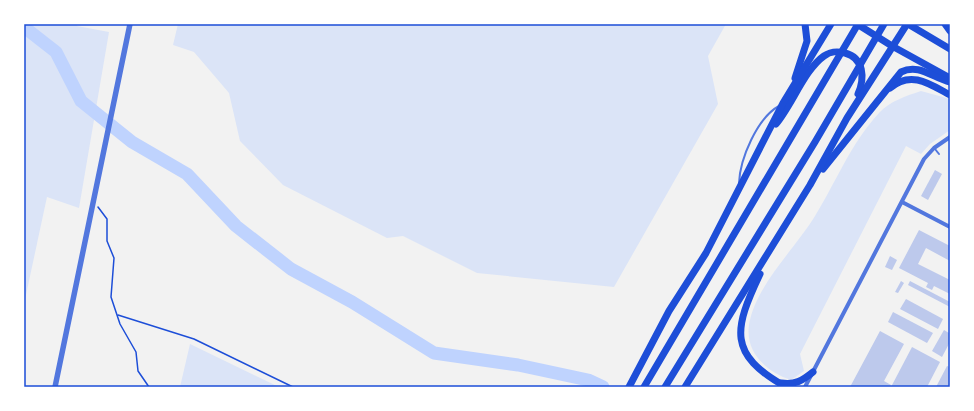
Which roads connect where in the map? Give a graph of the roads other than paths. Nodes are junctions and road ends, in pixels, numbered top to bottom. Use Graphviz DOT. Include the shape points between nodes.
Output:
graph roads {
  1 [pos="130,24"];
  2 [pos="805,24"];
  3 [pos="831,24"];
  4 [pos="858,24"];
  5 [pos="884,24"];
  6 [pos="908,24"];
  7 [pos="946,24"];
  8 [pos="950,26"];
  9 [pos="950,31"];
  10 [pos="892,46"];
  11 [pos="950,49"];
  12 [pos="950,78"];
  13 [pos="950,82"];
  14 [pos="791,89"];
  15 [pos="950,95"];
  16 [pos="880,98"];
  17 [pos="783,103"];
  18 [pos="847,118"];
  19 [pos="766,136"];
  20 [pos="950,137"];
  21 [pos="934,148"];
  22 [pos="939,154"];
  23 [pos="810,185"];
  24 [pos="739,187"];
  25 [pos="902,202"];
  26 [pos="950,227"];
  27 [pos="777,239"];
  28 [pos="813,372"];
  29 [pos="783,385"];
  30 [pos="56,387"];
  31 [pos="629,387"];
  32 [pos="644,387"];
  33 [pos="665,387"];
  34 [pos="685,387"];
  35 [pos="805,387"];
  1 -- 30 [label="street"];
  2 -- 14 [label="main road" via="806,46"];
  3 -- 14 [label="main road"];
  4 -- 10 [label="main road"];
  4 -- 32 [label="main road"];
  5 -- 33 [label="main road"];
  6 -- 10 [label="main road"];
  6 -- 11 [label="main road"];
  7 -- 8 [label="main road"];
  7 -- 9 [label="main road"];
  10 -- 12 [label="main road"];
  10 -- 18 [label="main road"];
  13 -- 16 [label="main road" via="923,71 907,69 898,74"];
  14 -- 17 [label="main road"];
  15 -- 16 [label="main road" via="920,79 906,79 894,84"];
  16 -- 23 [label="main road"];
  17 -- 19 [label="main road"];
  17 -- 24 [label="lane" via="772,110 745,153"];
  18 -- 19 [label="main road" via="862,85 862,71 856,59 850,54 830,53 816,62"];
  18 -- 23 [label="main road"];
  19 -- 24 [label="main road"];
  20 -- 21 [label="street"];
  21 -- 22 [label="lane"];
  21 -- 25 [label="street" via="924,158"];
  23 -- 27 [label="main road"];
  24 -- 31 [label="main road" via="706,253 669,311"];
  25 -- 26 [label="street"];
  25 -- 28 [label="street"];
  27 -- 29 [label="main road" via="747,302 740,330 746,355 761,372"];
  27 -- 34 [label="main road"];
  28 -- 29 [label="main road" via="803,381"];
  28 -- 35 [label="street"];
}
